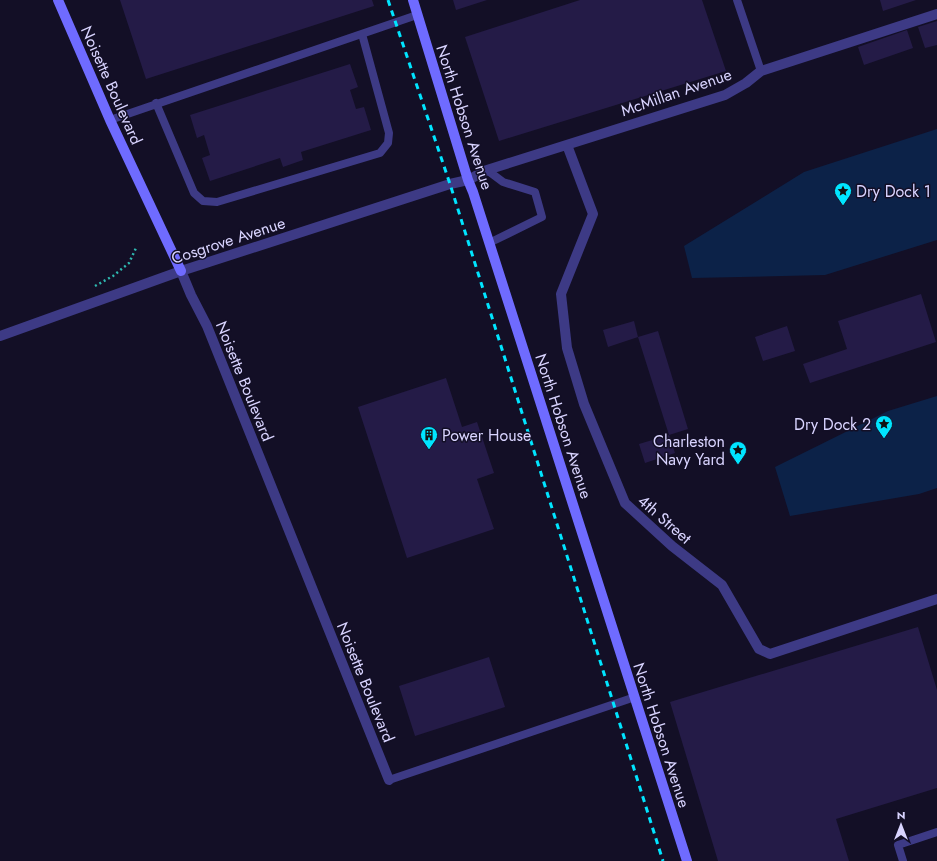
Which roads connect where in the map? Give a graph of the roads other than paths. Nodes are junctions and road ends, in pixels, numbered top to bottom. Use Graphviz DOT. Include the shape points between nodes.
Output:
graph roads {
  1 [pos="58,0"];
  2 [pos="412,0"];
  3 [pos="737,0"];
  4 [pos="937,14"];
  5 [pos="417,15"];
  6 [pos="362,34"];
  7 [pos="761,71"];
  8 [pos="156,103"];
  9 [pos="110,120"];
  10 [pos="566,145"];
  11 [pos="487,170"];
  12 [pos="468,180"];
  13 [pos="490,243"];
  14 [pos="180,271"];
  15 [pos="0,336"];
  16 [pos="936,602"];
  17 [pos="635,697"];
  18 [pos="389,780"];
  19 [pos="937,832"];
  20 [pos="687,861"];
  21 [pos="903,861"];
  1 -- 9 [label="street, Noisette Boulevard"];
  2 -- 5 [label="street, North Hobson Avenue"];
  3 -- 7 [label="lane"];
  4 -- 7 [label="street, McMillan Avenue"];
  5 -- 6 [label="lane"];
  5 -- 12 [label="street, North Hobson Avenue"];
  6 -- 8 [label="lane"];
  6 -- 8 [label="lane" via="389,133 388,143 380,153 217,202 203,201 194,193"];
  7 -- 10 [label="street, McMillan Avenue" via="724,95"];
  8 -- 9 [label="lane"];
  9 -- 14 [label="street, Noisette Boulevard"];
  10 -- 11 [label="street, McMillan Avenue"];
  10 -- 16 [label="street, 4th Street" via="592,214 561,294 566,348 584,404 625,503 672,546 722,585 758,649 770,654"];
  11 -- 12 [label="street, McMillan Avenue"];
  11 -- 13 [label="lane" via="503,182 535,192 542,217"];
  12 -- 13 [label="street, North Hobson Avenue"];
  12 -- 14 [label="street, Cosgrove Avenue"];
  13 -- 17 [label="street, North Hobson Avenue"];
  14 -- 15 [label="street, Cosgrove Avenue"];
  14 -- 18 [label="street, Noisette Boulevard" via="207,326"];
  17 -- 18 [label="lane"];
  17 -- 20 [label="street, North Hobson Avenue"];
  19 -- 21 [label="lane" via="898,845"];
}
